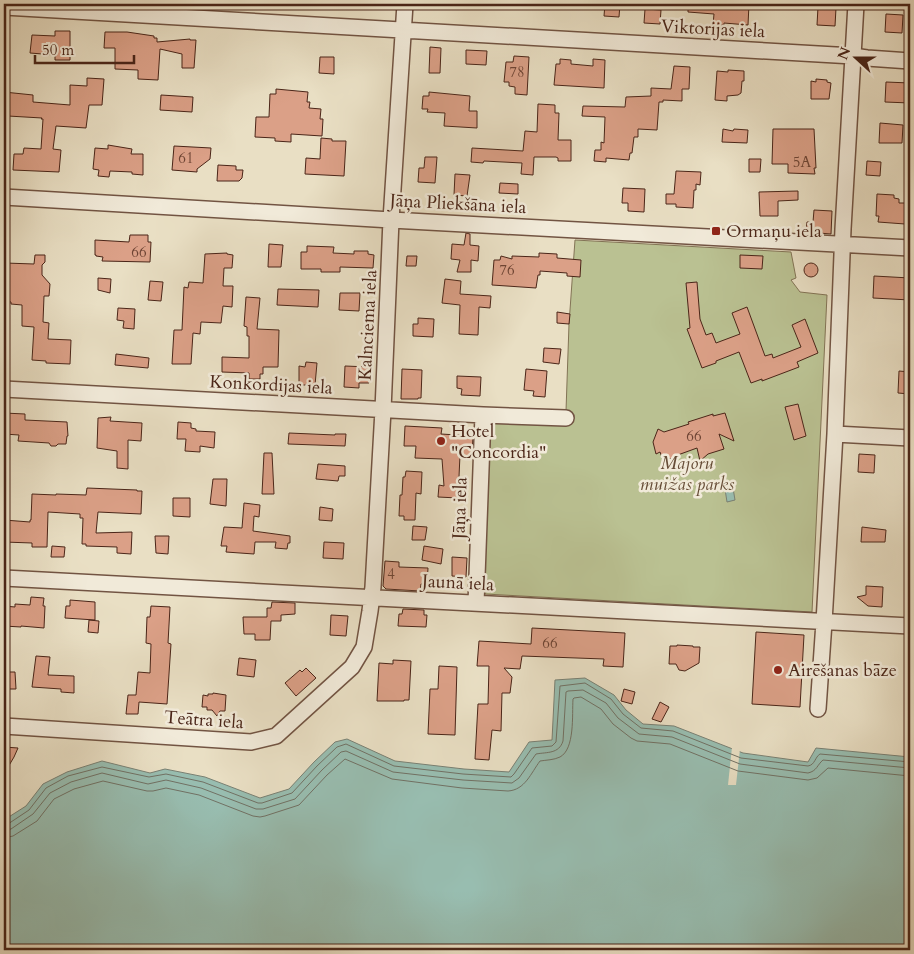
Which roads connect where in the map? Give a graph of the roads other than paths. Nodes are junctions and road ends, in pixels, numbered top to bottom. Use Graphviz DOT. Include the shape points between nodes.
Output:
graph roads {
  1 [pos="405,4"];
  2 [pos="856,4"];
  3 [pos="4,7"];
  4 [pos="404,30"];
  5 [pos="853,56"];
  6 [pos="910,61"];
  7 [pos="4,197"];
  8 [pos="392,220"];
  9 [pos="842,244"];
  10 [pos="910,248"];
  11 [pos="4,389"];
  12 [pos="383,410"];
  13 [pos="483,415"];
  14 [pos="566,418"];
  15 [pos="835,434"];
  16 [pos="910,438"];
  17 [pos="4,578"];
  18 [pos="372,597"];
  19 [pos="476,603"];
  20 [pos="824,622"];
  21 [pos="910,626"];
  22 [pos="364,647"];
  23 [pos="818,709"];
  24 [pos="4,726"];
  1 -- 4 [label="street, Kalnciema iela"];
  2 -- 5 [label="street"];
  3 -- 4 [label="street, Viktorijas iela"];
  4 -- 5 [label="street, Viktorijas iela"];
  4 -- 8 [label="street, Kalnciema iela"];
  5 -- 6 [label="street, Viktorijas iela"];
  5 -- 9 [label="street"];
  7 -- 8 [label="street, Jāņa Pliekšāna iela"];
  8 -- 9 [label="street, Jāņa Pliekšāna iela"];
  8 -- 12 [label="street, Kalnciema iela"];
  9 -- 10 [label="street, Jāņa Pliekšāna iela"];
  9 -- 15 [label="street"];
  11 -- 12 [label="street, Konkordijas iela"];
  12 -- 13 [label="street, Konkordijas iela"];
  12 -- 18 [label="street, Kalnciema iela"];
  13 -- 14 [label="street, Konkordijas iela"];
  13 -- 19 [label="street, Jāņa iela"];
  15 -- 16 [label="street"];
  15 -- 20 [label="street"];
  17 -- 18 [label="street, Jaunā iela"];
  18 -- 19 [label="street, Jaunā iela"];
  18 -- 22 [label="street, Kalnciema iela"];
  19 -- 20 [label="street, Jaunā iela"];
  20 -- 21 [label="street, Jaunā iela"];
  20 -- 23 [label="street"];
  22 -- 24 [label="street, Teātra iela" via="352,667 276,736 251,742"];
}
